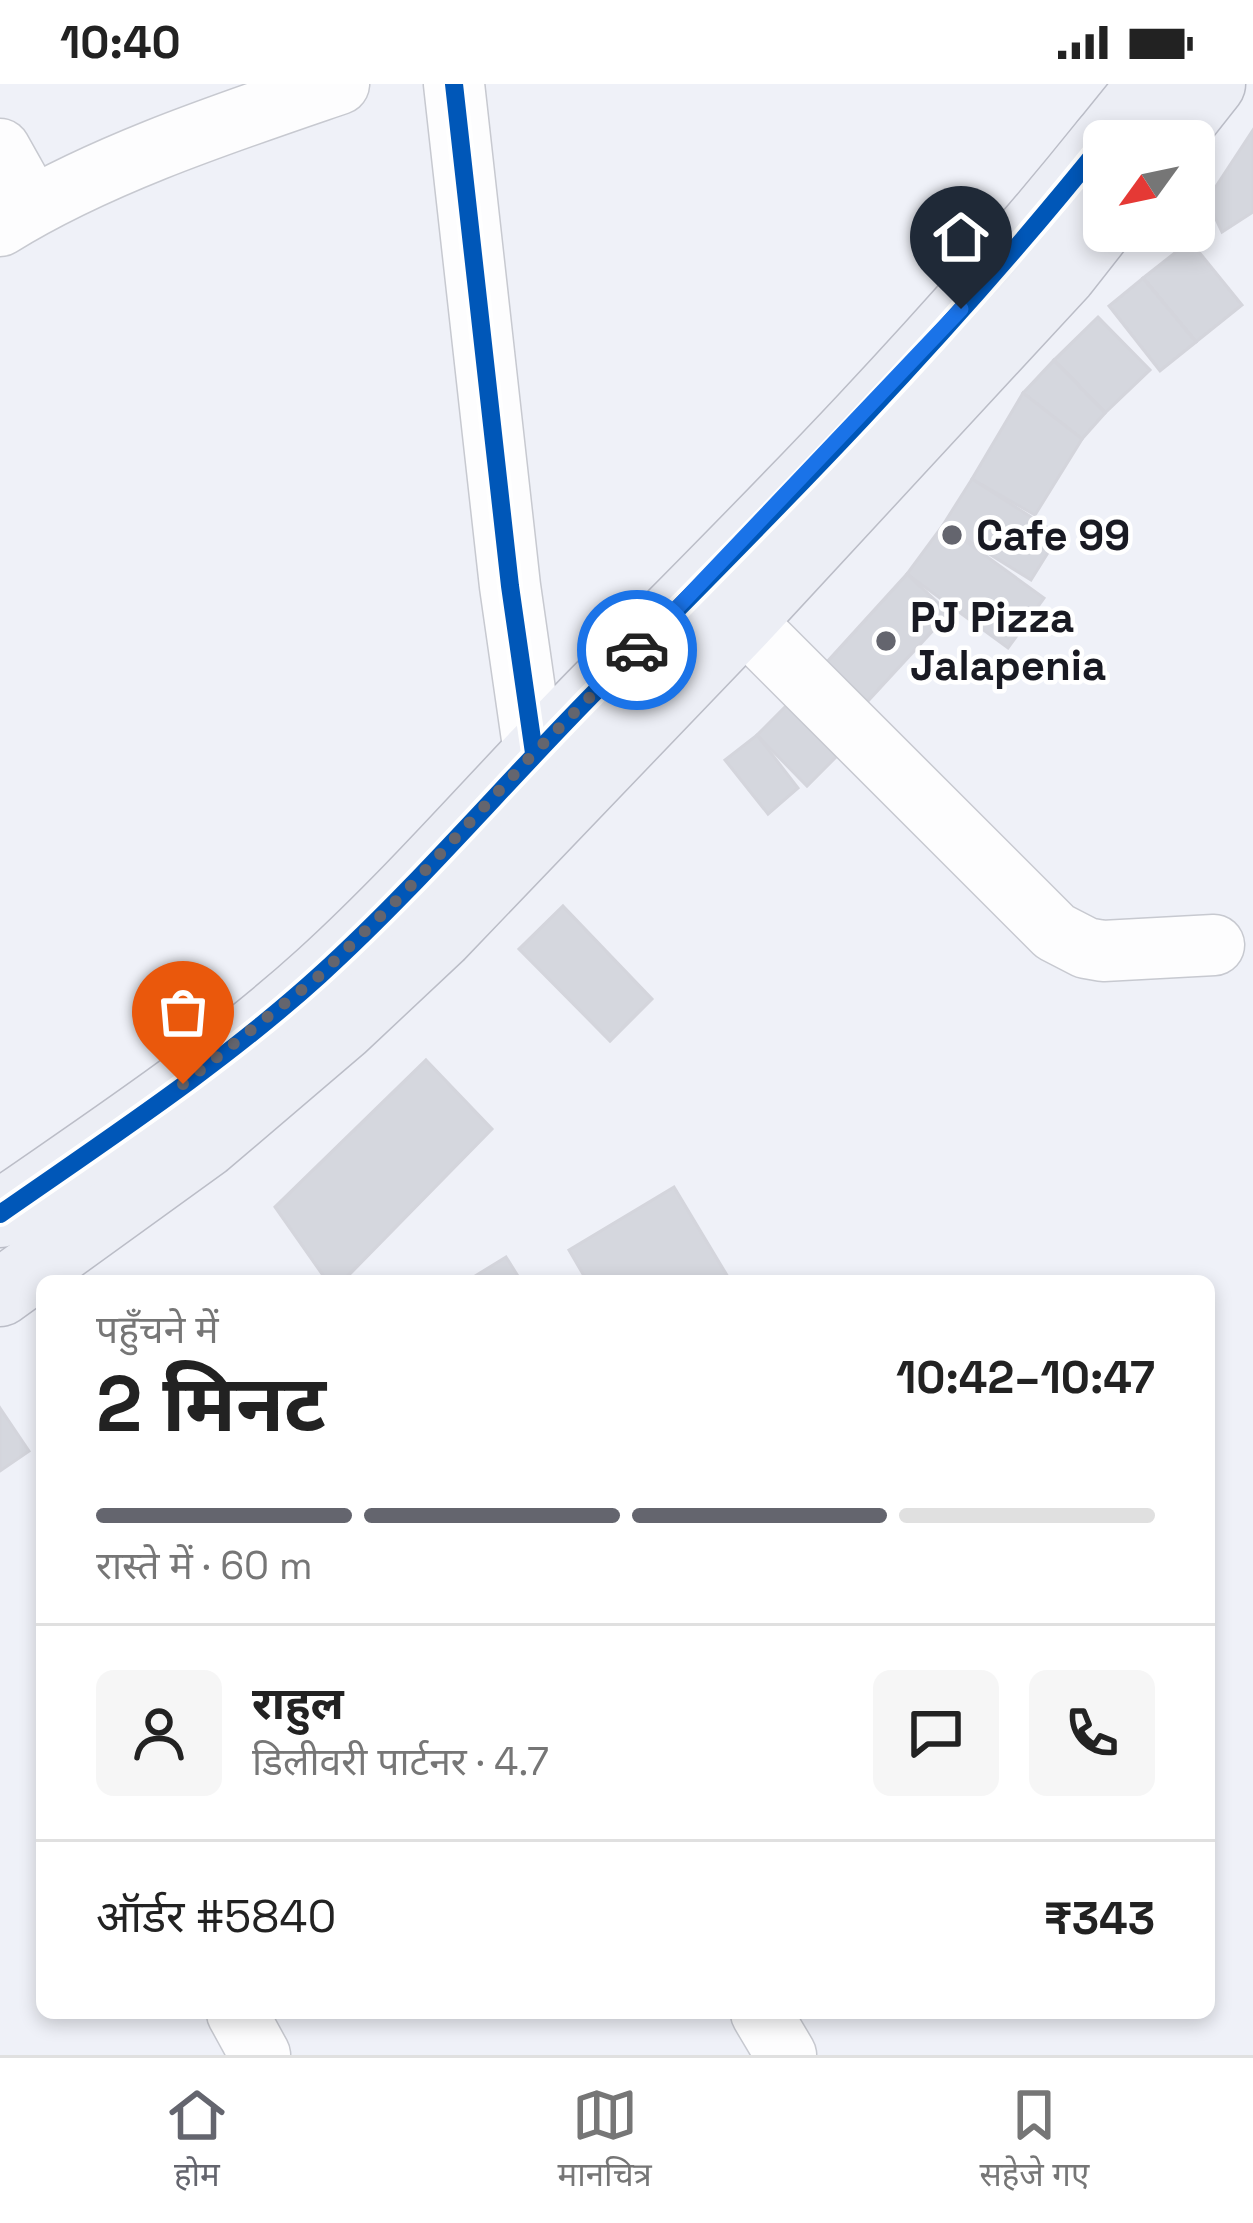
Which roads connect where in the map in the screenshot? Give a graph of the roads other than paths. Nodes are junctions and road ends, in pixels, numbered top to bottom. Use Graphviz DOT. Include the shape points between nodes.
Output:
graph roads {
  1 [pos="339,84"];
  2 [pos="454,84"];
  3 [pos="1151,84"];
  4 [pos="1212,84"];
  5 [pos="1122,120"];
  6 [pos="1184,120"];
  7 [pos="0,149"];
  8 [pos="1083,168"];
  9 [pos="16,216"];
  10 [pos="1083,249"];
  11 [pos="743,620"];
  12 [pos="534,753"];
  13 [pos="422,914"];
  14 [pos="1214,945"];
  15 [pos="0,1214"];
  16 [pos="0,1293"];
  17 [pos="240,2019"];
  18 [pos="765,2019"];
  19 [pos="260,2055"];
  20 [pos="786,2055"];
  1 -- 9 [label="street" via="211,128"];
  2 -- 12 [label="street"];
  3 -- 5 [label="highway"];
  4 -- 6 [label="highway"];
  7 -- 9 [label="street"];
  8 -- 12 [label="highway" via="1009,258 709,578"];
  10 -- 11 [label="highway"];
  11 -- 13 [label="highway"];
  11 -- 14 [label="street" via="1055,932 1103,951"];
  12 -- 13 [label="highway"];
  13 -- 15 [label="highway" via="319,976 148,1112"];
  13 -- 16 [label="highway" via="342,1028 206,1144"];
  17 -- 19 [label="street"];
  18 -- 20 [label="street"];
}
